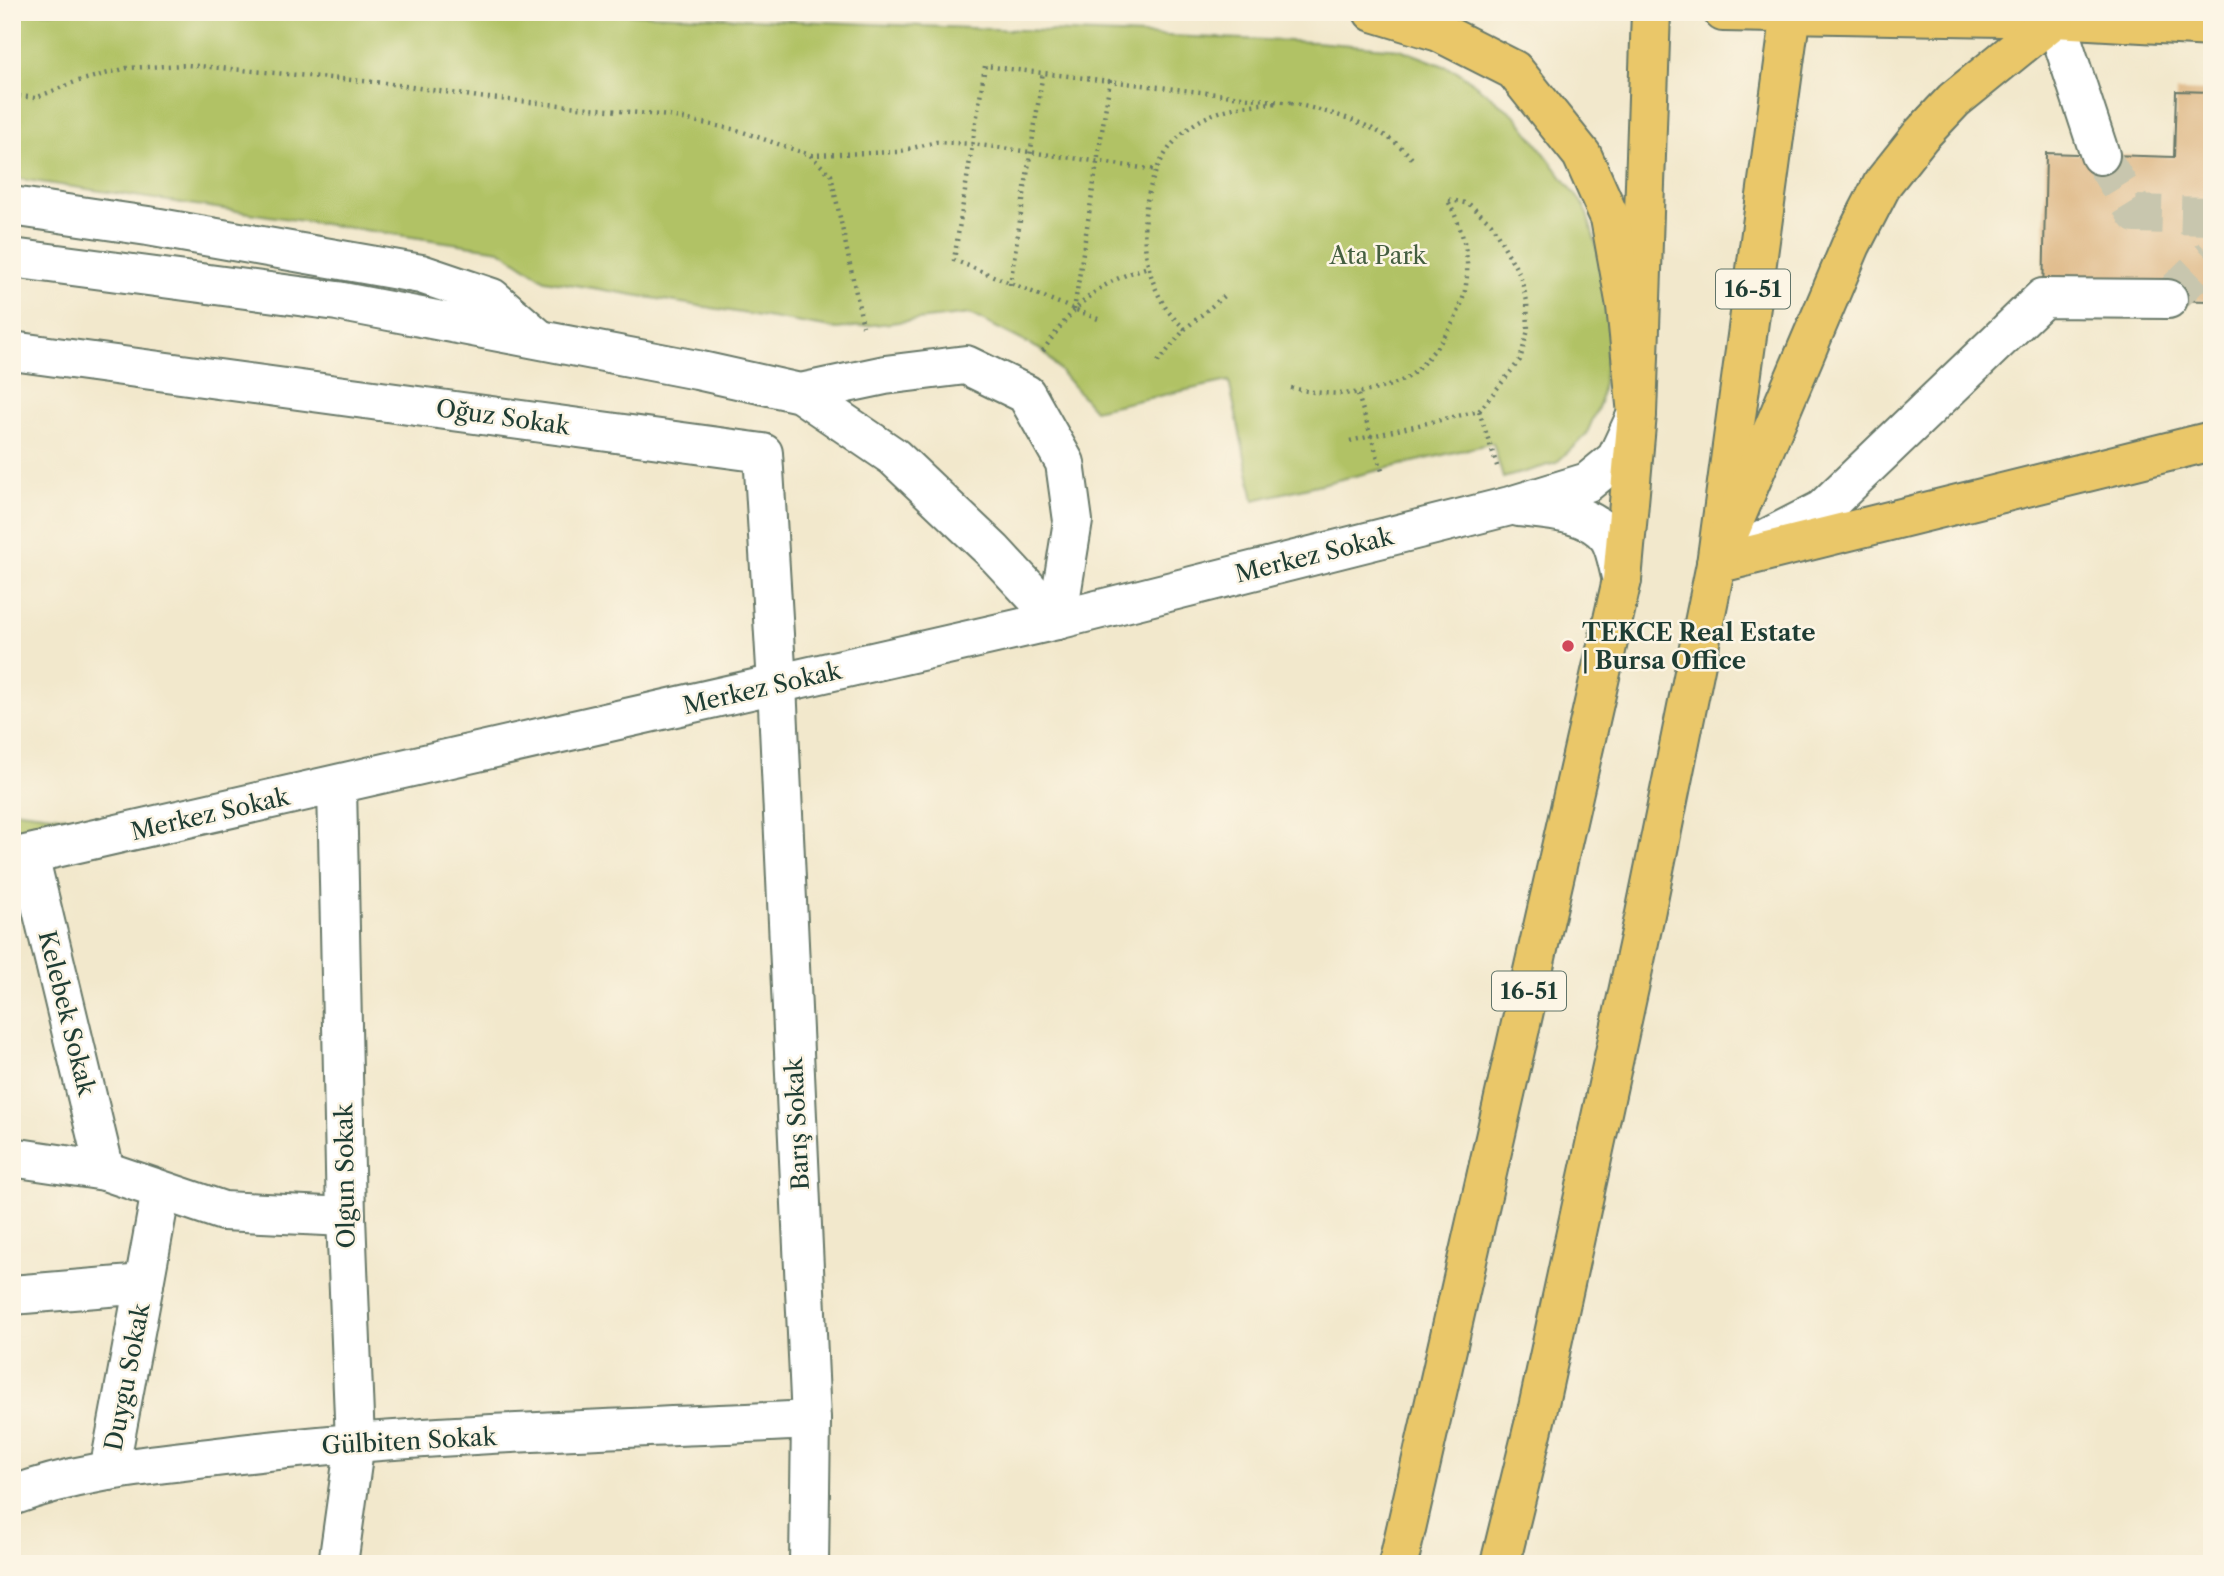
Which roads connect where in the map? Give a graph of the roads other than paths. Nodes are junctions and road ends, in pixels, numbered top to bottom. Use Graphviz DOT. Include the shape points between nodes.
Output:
graph roads {
  1 [pos="1373,12"];
  2 [pos="1651,12"];
  3 [pos="1723,12"];
  4 [pos="1791,13"];
  5 [pos="2054,18"];
  6 [pos="2212,27"];
  7 [pos="2099,155"];
  8 [pos="12,206"];
  9 [pos="12,258"];
  10 [pos="2168,299"];
  11 [pos="539,339"];
  12 [pos="12,351"];
  13 [pos="800,393"];
  14 [pos="1637,414"];
  15 [pos="2212,441"];
  16 [pos="1510,506"];
  17 [pos="1716,564"];
  18 [pos="1622,580"];
  19 [pos="1057,620"];
  20 [pos="777,684"];
  21 [pos="337,786"];
  22 [pos="21,857"];
  23 [pos="12,1157"];
  24 [pos="105,1171"];
  25 [pos="160,1191"];
  26 [pos="346,1217"];
  27 [pos="144,1284"];
  28 [pos="12,1295"];
  29 [pos="811,1420"];
  30 [pos="355,1443"];
  31 [pos="109,1471"];
  32 [pos="12,1496"];
  33 [pos="338,1564"];
  34 [pos="808,1564"];
  35 [pos="1398,1564"];
  36 [pos="1500,1564"];
  1 -- 14 [label="main road" via="1439,32 1514,70 1581,155 1610,218 1626,306"];
  2 -- 14 [label="main road"];
  3 -- 4 [label="main road"];
  4 -- 5 [label="main road"];
  4 -- 17 [label="main road, 16-51"];
  5 -- 6 [label="main road"];
  5 -- 7 [label="street"];
  5 -- 17 [label="main road" via="1955,100 1920,135 1883,183 1851,245"];
  8 -- 11 [label="street" via="421,274 492,298"];
  9 -- 11 [label="street" via="337,301"];
  10 -- 17 [label="street" via="2043,298 1822,510"];
  11 -- 13 [label="street"];
  12 -- 20 [label="street, Oğuz Sokak" via="763,453"];
  13 -- 19 [label="street" via="894,457 993,551"];
  13 -- 19 [label="street" via="885,374 966,365 1026,394 1065,463 1073,522"];
  14 -- 16 [label="street, Merkez Sokak" via="1616,459 1588,482"];
  14 -- 18 [label="main road, 16-51"];
  15 -- 17 [label="main road"];
  16 -- 18 [label="street" via="1552,510 1592,522 1610,539"];
  16 -- 19 [label="street, Merkez Sokak"];
  17 -- 36 [label="main road, 16-51" via="1541,1394"];
  18 -- 35 [label="main road, 16-51"];
  19 -- 20 [label="street, Merkez Sokak"];
  20 -- 21 [label="street, Merkez Sokak"];
  20 -- 29 [label="street, Barış Sokak"];
  21 -- 22 [label="street, Merkez Sokak"];
  21 -- 26 [label="street, Olgun Sokak"];
  22 -- 24 [label="street, Kelebek Sokak"];
  23 -- 24 [label="street"];
  24 -- 25 [label="street"];
  25 -- 26 [label="street" via="223,1211"];
  25 -- 27 [label="street, Duygu Sokak"];
  26 -- 30 [label="street, Olgun Sokak"];
  27 -- 28 [label="street, Duygu Sokak"];
  27 -- 31 [label="street, Duygu Sokak"];
  29 -- 30 [label="street, Gülbiten Sokak"];
  29 -- 34 [label="street, Barış Sokak"];
  30 -- 31 [label="street, Gülbiten Sokak"];
  30 -- 33 [label="street, Olgun Sokak"];
  31 -- 32 [label="street, Gülbiten Sokak" via="55,1480"];
}
